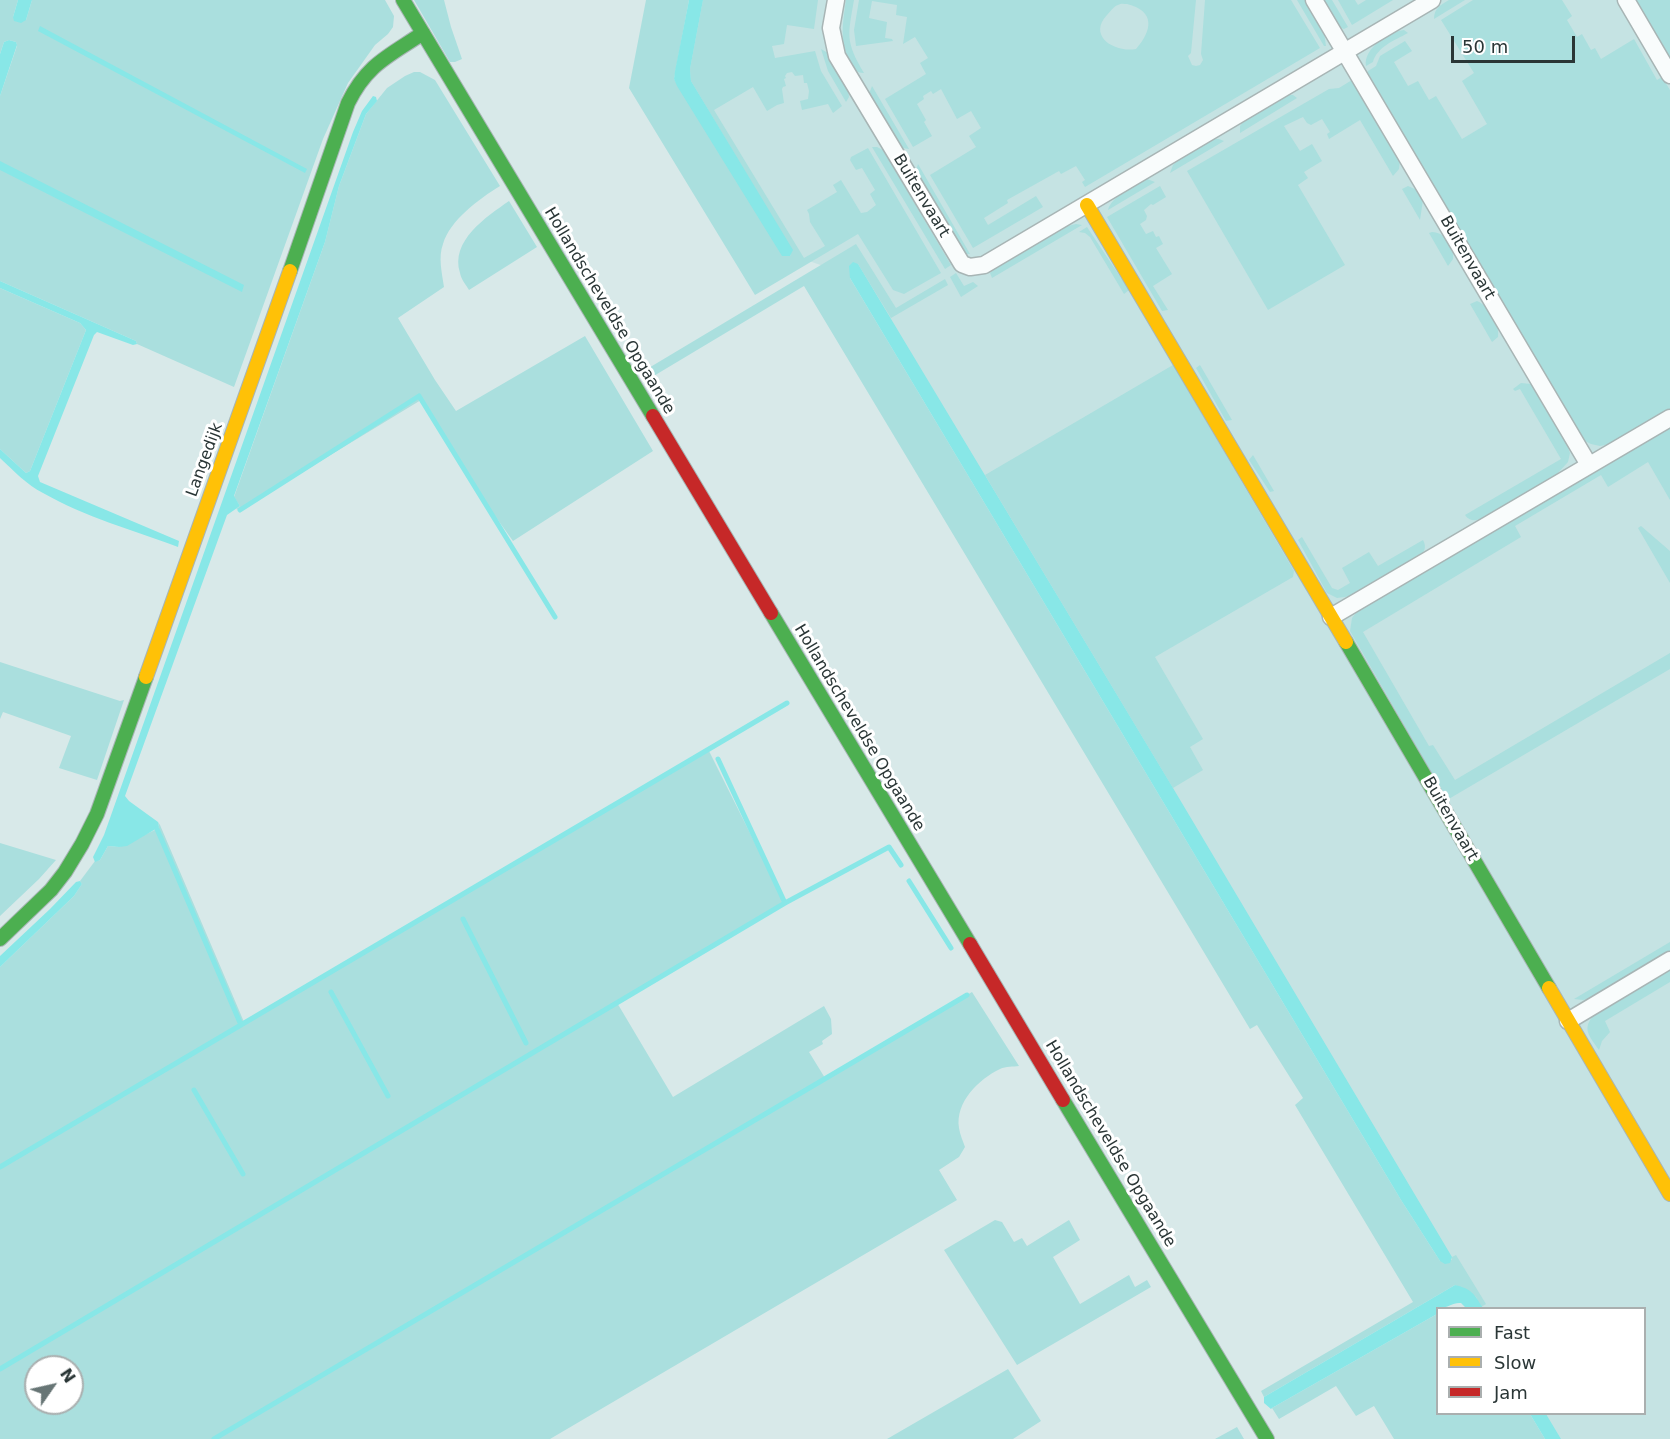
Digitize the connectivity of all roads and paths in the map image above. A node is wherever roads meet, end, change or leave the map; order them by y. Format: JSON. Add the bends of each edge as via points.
{"nodes":[{"id":1,"x":404,"y":0,"type":"edge"},
{"id":2,"x":836,"y":0,"type":"edge"},
{"id":3,"x":1314,"y":0,"type":"edge"},
{"id":4,"x":1432,"y":0,"type":"edge"},
{"id":5,"x":1626,"y":0,"type":"edge"},
{"id":6,"x":423,"y":33,"type":"junction"},
{"id":7,"x":1346,"y":52,"type":"junction"},
{"id":8,"x":1670,"y":75,"type":"edge"},
{"id":9,"x":1087,"y":205,"type":"junction"},
{"id":10,"x":1670,"y":418,"type":"edge"},
{"id":11,"x":1589,"y":465,"type":"junction"},
{"id":12,"x":1331,"y":617,"type":"junction"},
{"id":13,"x":0,"y":939,"type":"edge"},
{"id":14,"x":1670,"y":960,"type":"edge"},
{"id":15,"x":1568,"y":1021,"type":"junction"},
{"id":16,"x":1670,"y":1194,"type":"edge"},
{"id":17,"x":1267,"y":1439,"type":"edge"}],
"edges":[{"from":1,"to":6,"type":"street"},
{"from":2,"to":9,"type":"street","name":"Buitenvaart","via":[[831,28],[837,56],[962,264],[984,265]]},
{"from":3,"to":7,"type":"street","name":"Buitenvaart"},
{"from":4,"to":7,"type":"street","name":"Buitenvaart"},
{"from":5,"to":8,"type":"street"},
{"from":6,"to":13,"type":"street","name":"Langedijk","via":[[365,74],[348,103],[97,814],[56,883]]},
{"from":6,"to":17,"type":"street","name":"Hollandscheveldse Opgaande"},
{"from":7,"to":9,"type":"street","name":"Buitenvaart"},
{"from":7,"to":11,"type":"street","name":"Buitenvaart"},
{"from":9,"to":12,"type":"street","name":"Buitenvaart"},
{"from":10,"to":11,"type":"street"},
{"from":11,"to":12,"type":"street"},
{"from":12,"to":15,"type":"street","name":"Buitenvaart"},
{"from":14,"to":15,"type":"street"},
{"from":15,"to":16,"type":"street","name":"Buitenvaart"}]}
